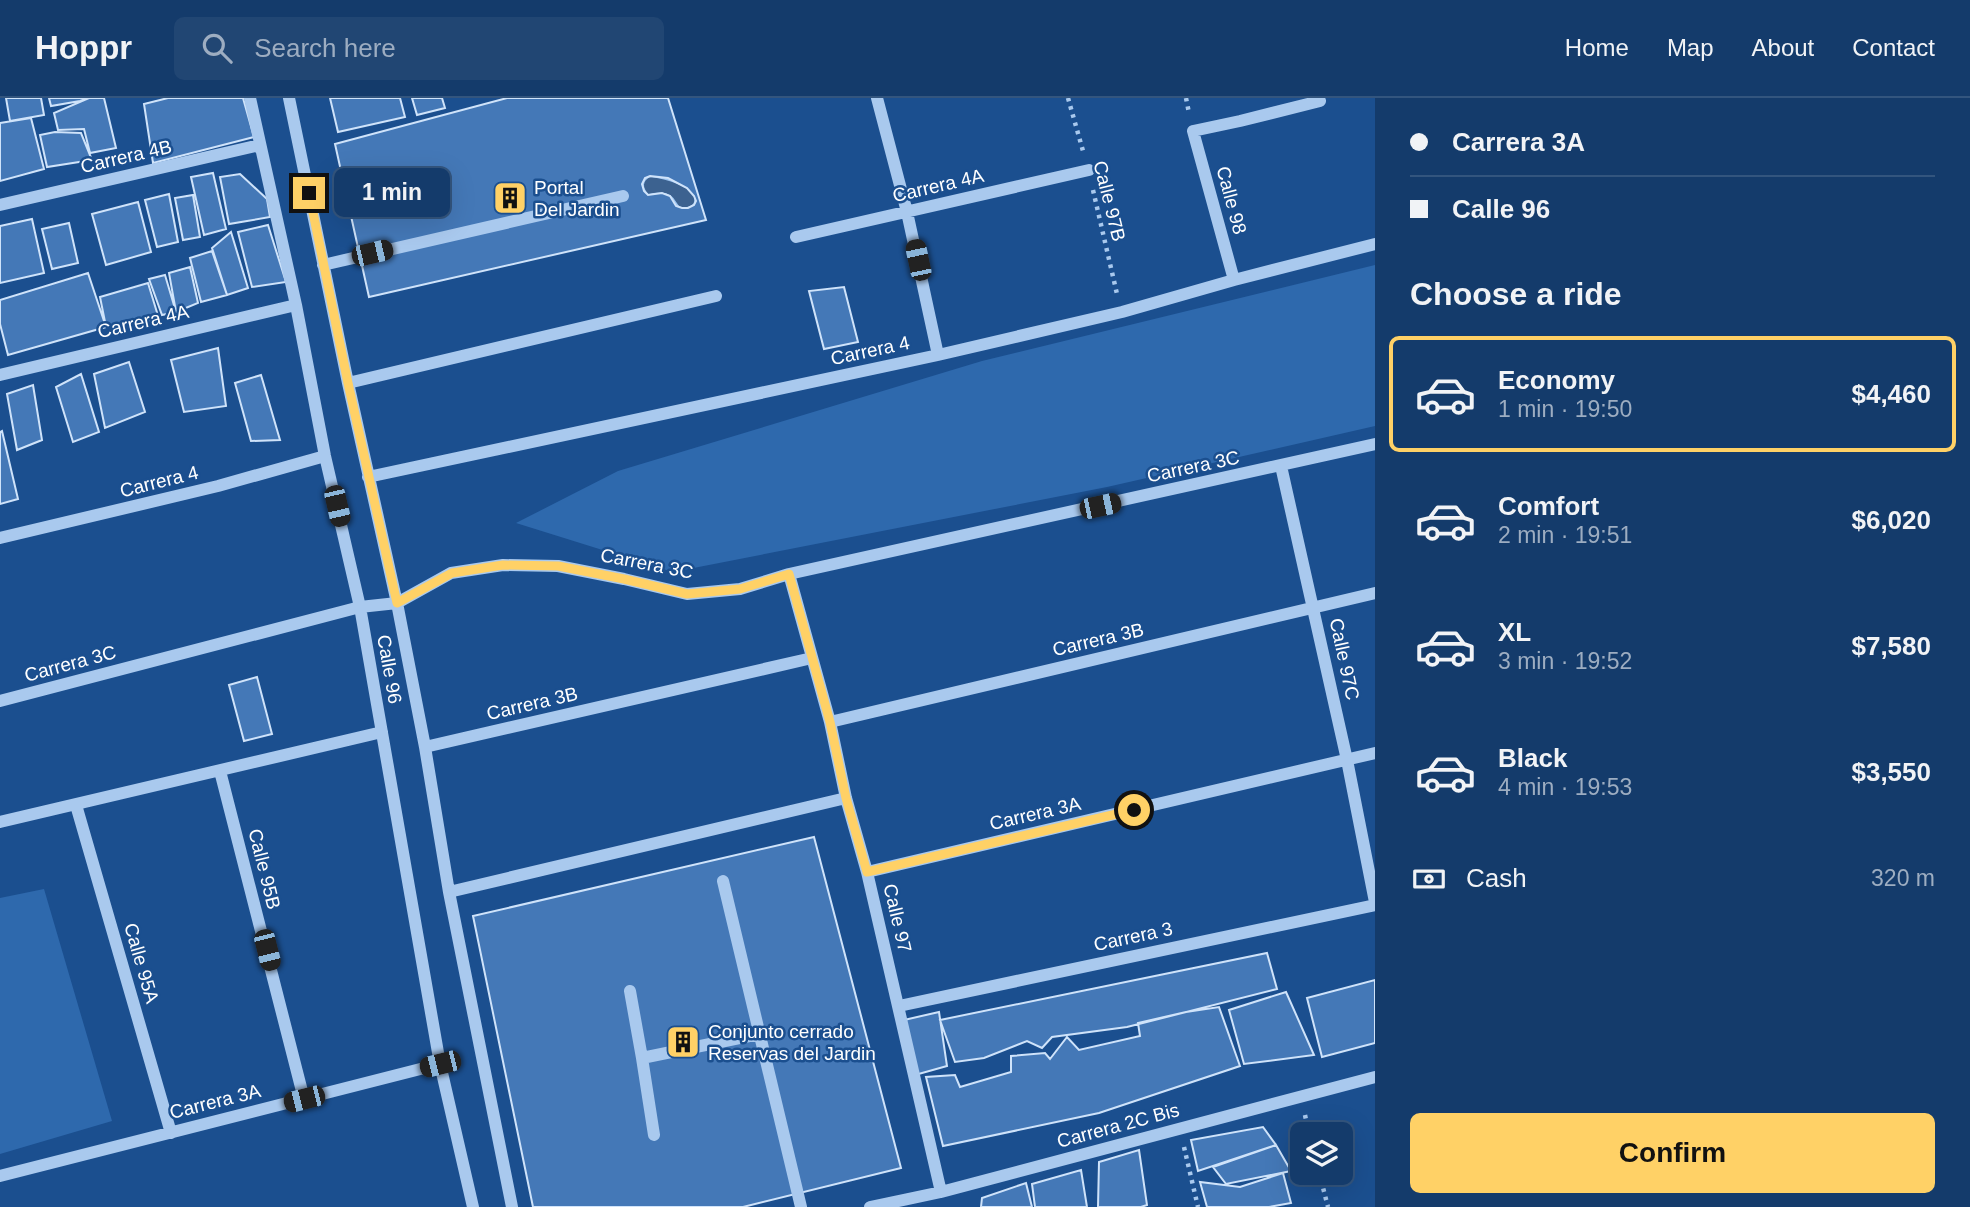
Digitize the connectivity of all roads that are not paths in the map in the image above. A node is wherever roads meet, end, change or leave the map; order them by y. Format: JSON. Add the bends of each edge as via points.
{"nodes":[{"id":1,"x":250,"y":98,"type":"edge"},
{"id":2,"x":289,"y":98,"type":"edge"},
{"id":3,"x":877,"y":98,"type":"edge"},
{"id":4,"x":1320,"y":101,"type":"dead end"},
{"id":5,"x":260,"y":145,"type":"junction"},
{"id":6,"x":1088,"y":170,"type":"road end"},
{"id":7,"x":623,"y":196,"type":"dead end"},
{"id":8,"x":0,"y":205,"type":"edge"},
{"id":9,"x":907,"y":212,"type":"junction"},
{"id":10,"x":796,"y":237,"type":"dead end"},
{"id":11,"x":1375,"y":244,"type":"edge"},
{"id":12,"x":323,"y":265,"type":"junction"},
{"id":13,"x":1234,"y":280,"type":"junction"},
{"id":14,"x":716,"y":296,"type":"dead end"},
{"id":15,"x":296,"y":305,"type":"junction"},
{"id":16,"x":939,"y":355,"type":"junction"},
{"id":17,"x":0,"y":375,"type":"edge"},
{"id":18,"x":348,"y":383,"type":"junction"},
{"id":19,"x":1375,"y":444,"type":"edge"},
{"id":20,"x":325,"y":456,"type":"junction"},
{"id":21,"x":1281,"y":466,"type":"junction"},
{"id":22,"x":368,"y":477,"type":"junction"},
{"id":23,"x":0,"y":538,"type":"edge"},
{"id":24,"x":789,"y":574,"type":"junction"},
{"id":25,"x":1375,"y":593,"type":"edge"},
{"id":26,"x":397,"y":603,"type":"junction"},
{"id":27,"x":360,"y":607,"type":"junction"},
{"id":28,"x":1314,"y":608,"type":"junction"},
{"id":29,"x":812,"y":658,"type":"junction"},
{"id":30,"x":0,"y":701,"type":"edge"},
{"id":31,"x":830,"y":722,"type":"junction"},
{"id":32,"x":382,"y":732,"type":"junction"},
{"id":33,"x":425,"y":747,"type":"junction"},
{"id":34,"x":1375,"y":753,"type":"edge"},
{"id":35,"x":1347,"y":760,"type":"junction"},
{"id":36,"x":220,"y":771,"type":"junction"},
{"id":37,"x":846,"y":798,"type":"junction"},
{"id":38,"x":76,"y":804,"type":"junction"},
{"id":39,"x":0,"y":822,"type":"edge"},
{"id":40,"x":867,"y":872,"type":"junction"},
{"id":41,"x":723,"y":881,"type":"dead end"},
{"id":42,"x":449,"y":892,"type":"junction"},
{"id":43,"x":1375,"y":904,"type":"edge"},
{"id":44,"x":630,"y":991,"type":"dead end"},
{"id":45,"x":899,"y":1006,"type":"junction"},
{"id":46,"x":759,"y":1034,"type":"junction"},
{"id":47,"x":642,"y":1058,"type":"junction"},
{"id":48,"x":440,"y":1064,"type":"junction"},
{"id":49,"x":1375,"y":1077,"type":"edge"},
{"id":50,"x":304,"y":1099,"type":"junction"},
{"id":51,"x":171,"y":1133,"type":"junction"},
{"id":52,"x":654,"y":1135,"type":"dead end"},
{"id":53,"x":0,"y":1176,"type":"edge"},
{"id":54,"x":941,"y":1192,"type":"junction"},
{"id":55,"x":473,"y":1207,"type":"edge"},
{"id":56,"x":512,"y":1207,"type":"edge"},
{"id":57,"x":801,"y":1207,"type":"edge"},
{"id":58,"x":870,"y":1207,"type":"edge"}],
"edges":[{"from":1,"to":5,"type":"street","name":"Calle 96"},
{"from":2,"to":12,"type":"street","name":"Calle 96"},
{"from":3,"to":9,"type":"street"},
{"from":4,"to":13,"type":"street","name":"Calle 98","via":[[1194,131]]},
{"from":5,"to":8,"type":"street","name":"Carrera 4B"},
{"from":5,"to":15,"type":"street","name":"Calle 96"},
{"from":6,"to":9,"type":"street","name":"Carrera 4A"},
{"from":7,"to":12,"type":"street"},
{"from":9,"to":10,"type":"street","name":"Carrera 4A"},
{"from":9,"to":16,"type":"street"},
{"from":11,"to":13,"type":"street","name":"Carrera 4"},
{"from":12,"to":18,"type":"street","name":"Calle 96"},
{"from":13,"to":16,"type":"street","name":"Carrera 4"},
{"from":14,"to":18,"type":"street"},
{"from":15,"to":17,"type":"street","name":"Carrera 4A"},
{"from":15,"to":20,"type":"street","name":"Calle 96"},
{"from":16,"to":22,"type":"street","name":"Carrera 4"},
{"from":18,"to":22,"type":"street","name":"Calle 96"},
{"from":19,"to":21,"type":"street","name":"Carrera 3C"},
{"from":20,"to":23,"type":"street","name":"Carrera 4"},
{"from":20,"to":27,"type":"street","name":"Calle 96"},
{"from":21,"to":24,"type":"street","name":"Carrera 3C"},
{"from":21,"to":28,"type":"street","name":"Calle 97C"},
{"from":22,"to":26,"type":"street","name":"Calle 96"},
{"from":24,"to":26,"type":"street","name":"Carrera 3C","via":[[740,589],[687,594],[558,566],[503,565],[452,573]]},
{"from":24,"to":29,"type":"street","name":"Calle 97"},
{"from":25,"to":28,"type":"street","name":"Carrera 3B"},
{"from":26,"to":27,"type":"street","name":"Carrera 3C"},
{"from":26,"to":33,"type":"street","name":"Calle 96"},
{"from":27,"to":30,"type":"street","name":"Carrera 3C"},
{"from":27,"to":32,"type":"street","name":"Calle 96"},
{"from":28,"to":31,"type":"street","name":"Carrera 3B"},
{"from":28,"to":35,"type":"street","name":"Calle 97C"},
{"from":29,"to":31,"type":"street","name":"Calle 97"},
{"from":29,"to":33,"type":"street","name":"Carrera 3B"},
{"from":31,"to":37,"type":"street","name":"Calle 97"},
{"from":32,"to":36,"type":"street"},
{"from":32,"to":48,"type":"street","name":"Calle 96"},
{"from":33,"to":42,"type":"street","name":"Calle 96"},
{"from":34,"to":35,"type":"street","name":"Carrera 3A"},
{"from":35,"to":40,"type":"street","name":"Carrera 3A"},
{"from":35,"to":43,"type":"street","name":"Calle 97C"},
{"from":36,"to":38,"type":"street"},
{"from":36,"to":50,"type":"street","name":"Calle 95B"},
{"from":37,"to":40,"type":"street","name":"Calle 97"},
{"from":37,"to":42,"type":"street"},
{"from":38,"to":39,"type":"street"},
{"from":38,"to":51,"type":"street","name":"Calle 95A"},
{"from":40,"to":45,"type":"street","name":"Calle 97"},
{"from":41,"to":46,"type":"street"},
{"from":42,"to":56,"type":"street","name":"Calle 96"},
{"from":43,"to":45,"type":"street","name":"Carrera 3"},
{"from":44,"to":47,"type":"street"},
{"from":45,"to":54,"type":"street","name":"Calle 97"},
{"from":46,"to":47,"type":"street"},
{"from":46,"to":57,"type":"street"},
{"from":47,"to":52,"type":"street"},
{"from":48,"to":50,"type":"street","name":"Carrera 3A"},
{"from":48,"to":55,"type":"street","name":"Calle 96"},
{"from":49,"to":54,"type":"street","name":"Carrera 2C Bis"},
{"from":50,"to":51,"type":"street","name":"Carrera 3A"},
{"from":51,"to":53,"type":"street","name":"Carrera 3A"},
{"from":54,"to":58,"type":"street","name":"Carrera 2C Bis"}]}
